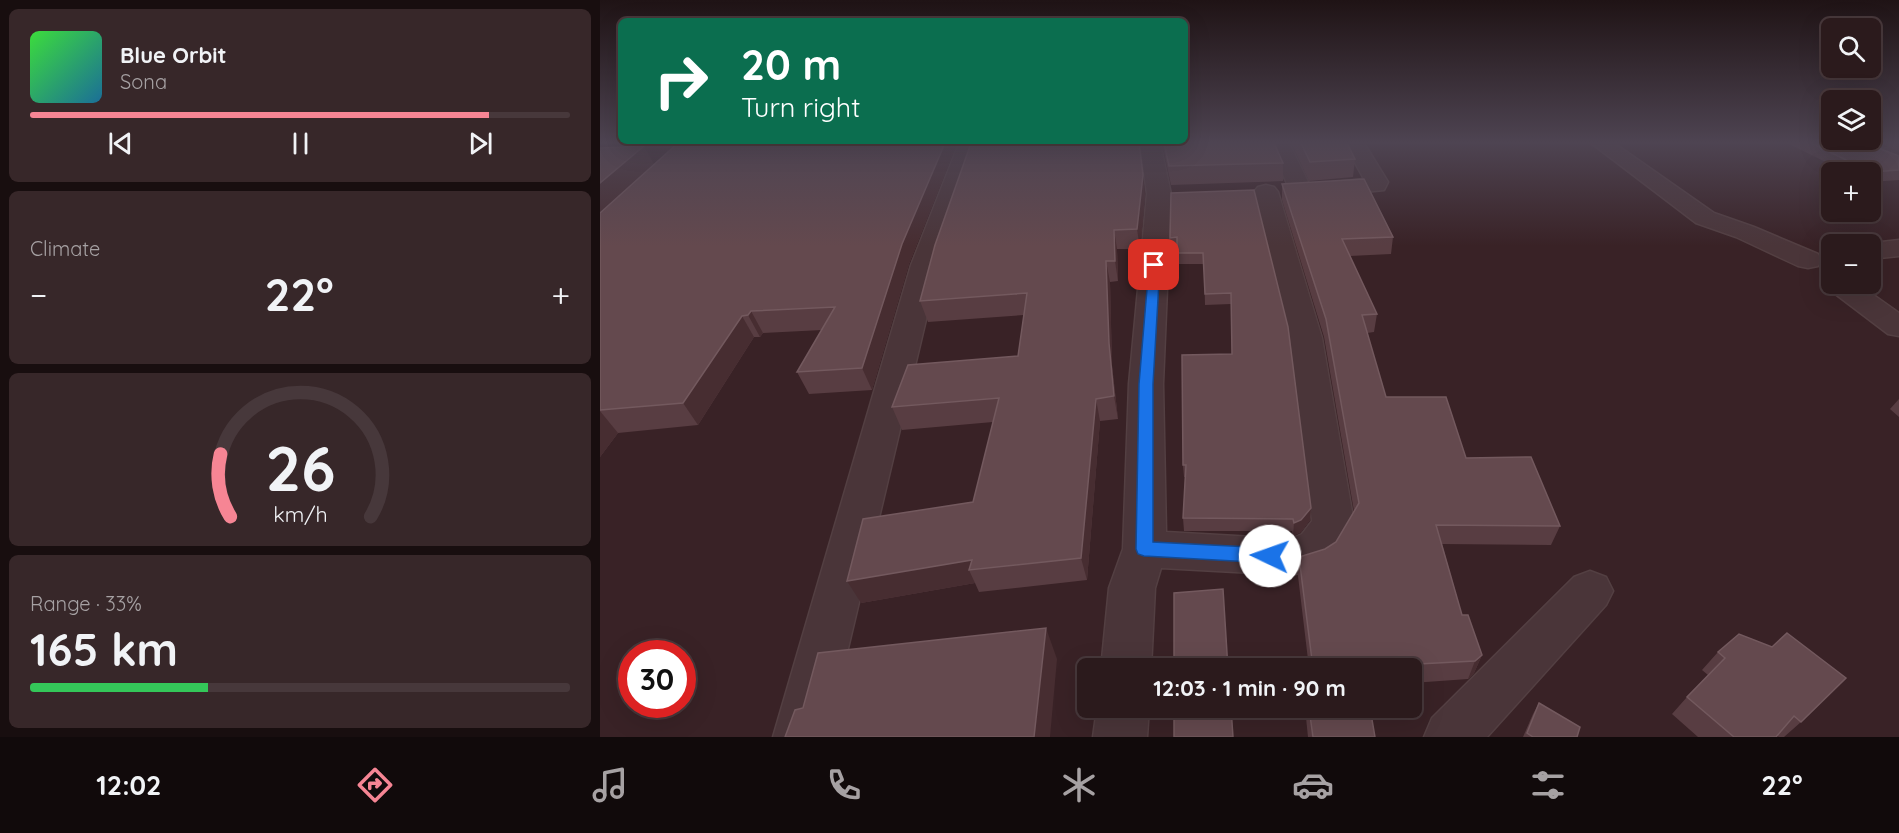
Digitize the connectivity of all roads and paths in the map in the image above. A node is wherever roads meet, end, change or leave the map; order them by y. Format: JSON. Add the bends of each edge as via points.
{"nodes":[{"id":1,"x":957,"y":177,"type":"edge"},
{"id":2,"x":1164,"y":177,"type":"edge"},
{"id":3,"x":1272,"y":177,"type":"edge"},
{"id":4,"x":1374,"y":177,"type":"edge"},
{"id":5,"x":1649,"y":177,"type":"edge"},
{"id":6,"x":1269,"y":191,"type":"junction"},
{"id":7,"x":1899,"y":248,"type":"edge"},
{"id":8,"x":1881,"y":250,"type":"edge"},
{"id":9,"x":1820,"y":258,"type":"edge"},
{"id":10,"x":1854,"y":294,"type":"edge"},
{"id":11,"x":1899,"y":327,"type":"edge"},
{"id":12,"x":1144,"y":549,"type":"junction"},
{"id":13,"x":1590,"y":591,"type":"dead end"},
{"id":14,"x":1127,"y":658,"type":"edge"},
{"id":15,"x":1122,"y":718,"type":"edge"},
{"id":16,"x":800,"y":737,"type":"edge"},
{"id":17,"x":1120,"y":737,"type":"edge"},
{"id":18,"x":1450,"y":737,"type":"edge"}],
"edges":[{"from":1,"to":16,"type":"street","via":[[925,265]]},
{"from":2,"to":12,"type":"street","via":[[1171,194],[1146,384]]},
{"from":3,"to":6,"type":"street"},
{"from":4,"to":6,"type":"street","via":[[1376,185],[1370,187]]},
{"from":5,"to":9,"type":"street","via":[[1705,218]]},
{"from":6,"to":12,"type":"street","via":[[1306,338],[1333,523],[1323,541],[1309,554],[1291,557]]},
{"from":7,"to":8,"type":"street"},
{"from":10,"to":11,"type":"street"},
{"from":12,"to":14,"type":"street","via":[[1132,588]]},
{"from":13,"to":18,"type":"street"},
{"from":15,"to":17,"type":"street"}]}
